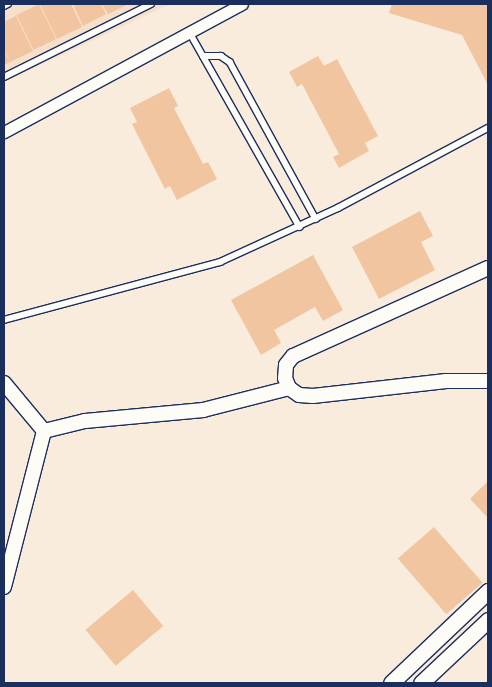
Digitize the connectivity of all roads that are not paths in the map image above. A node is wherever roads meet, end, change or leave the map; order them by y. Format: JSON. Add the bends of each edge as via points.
{"nodes":[{"id":1,"x":8,"y":4,"type":"edge"},
{"id":2,"x":151,"y":4,"type":"edge"},
{"id":3,"x":242,"y":4,"type":"edge"},
{"id":4,"x":4,"y":6,"type":"edge"},
{"id":5,"x":188,"y":31,"type":"junction"},
{"id":6,"x":203,"y":56,"type":"junction"},
{"id":7,"x":4,"y":77,"type":"edge"},
{"id":8,"x":488,"y":128,"type":"edge"},
{"id":9,"x":4,"y":132,"type":"edge"},
{"id":10,"x":316,"y":219,"type":"junction"},
{"id":11,"x":300,"y":227,"type":"junction"},
{"id":12,"x":488,"y":268,"type":"edge"},
{"id":13,"x":4,"y":320,"type":"edge"},
{"id":14,"x":488,"y":381,"type":"edge"},
{"id":15,"x":4,"y":384,"type":"edge"},
{"id":16,"x":289,"y":388,"type":"junction"},
{"id":17,"x":44,"y":431,"type":"junction"},
{"id":18,"x":4,"y":587,"type":"edge"},
{"id":19,"x":488,"y":591,"type":"edge"},
{"id":20,"x":488,"y":620,"type":"edge"},
{"id":21,"x":391,"y":683,"type":"edge"},
{"id":22,"x":421,"y":683,"type":"edge"}],
"edges":[{"from":1,"to":4,"type":"lane"},
{"from":2,"to":7,"type":"lane"},
{"from":3,"to":5,"type":"street"},
{"from":5,"to":6,"type":"lane"},
{"from":5,"to":9,"type":"street"},
{"from":6,"to":10,"type":"lane","via":[[221,56],[230,62]]},
{"from":6,"to":11,"type":"lane"},
{"from":8,"to":10,"type":"lane"},
{"from":10,"to":11,"type":"lane"},
{"from":11,"to":13,"type":"lane","via":[[220,262]]},
{"from":12,"to":16,"type":"street","via":[[293,356],[286,366],[285,378]]},
{"from":14,"to":16,"type":"street","via":[[446,382],[313,396],[300,395]]},
{"from":15,"to":17,"type":"street"},
{"from":16,"to":17,"type":"street","via":[[203,410],[84,421]]},
{"from":17,"to":18,"type":"street"},
{"from":19,"to":21,"type":"main road"},
{"from":20,"to":22,"type":"main road"}]}
